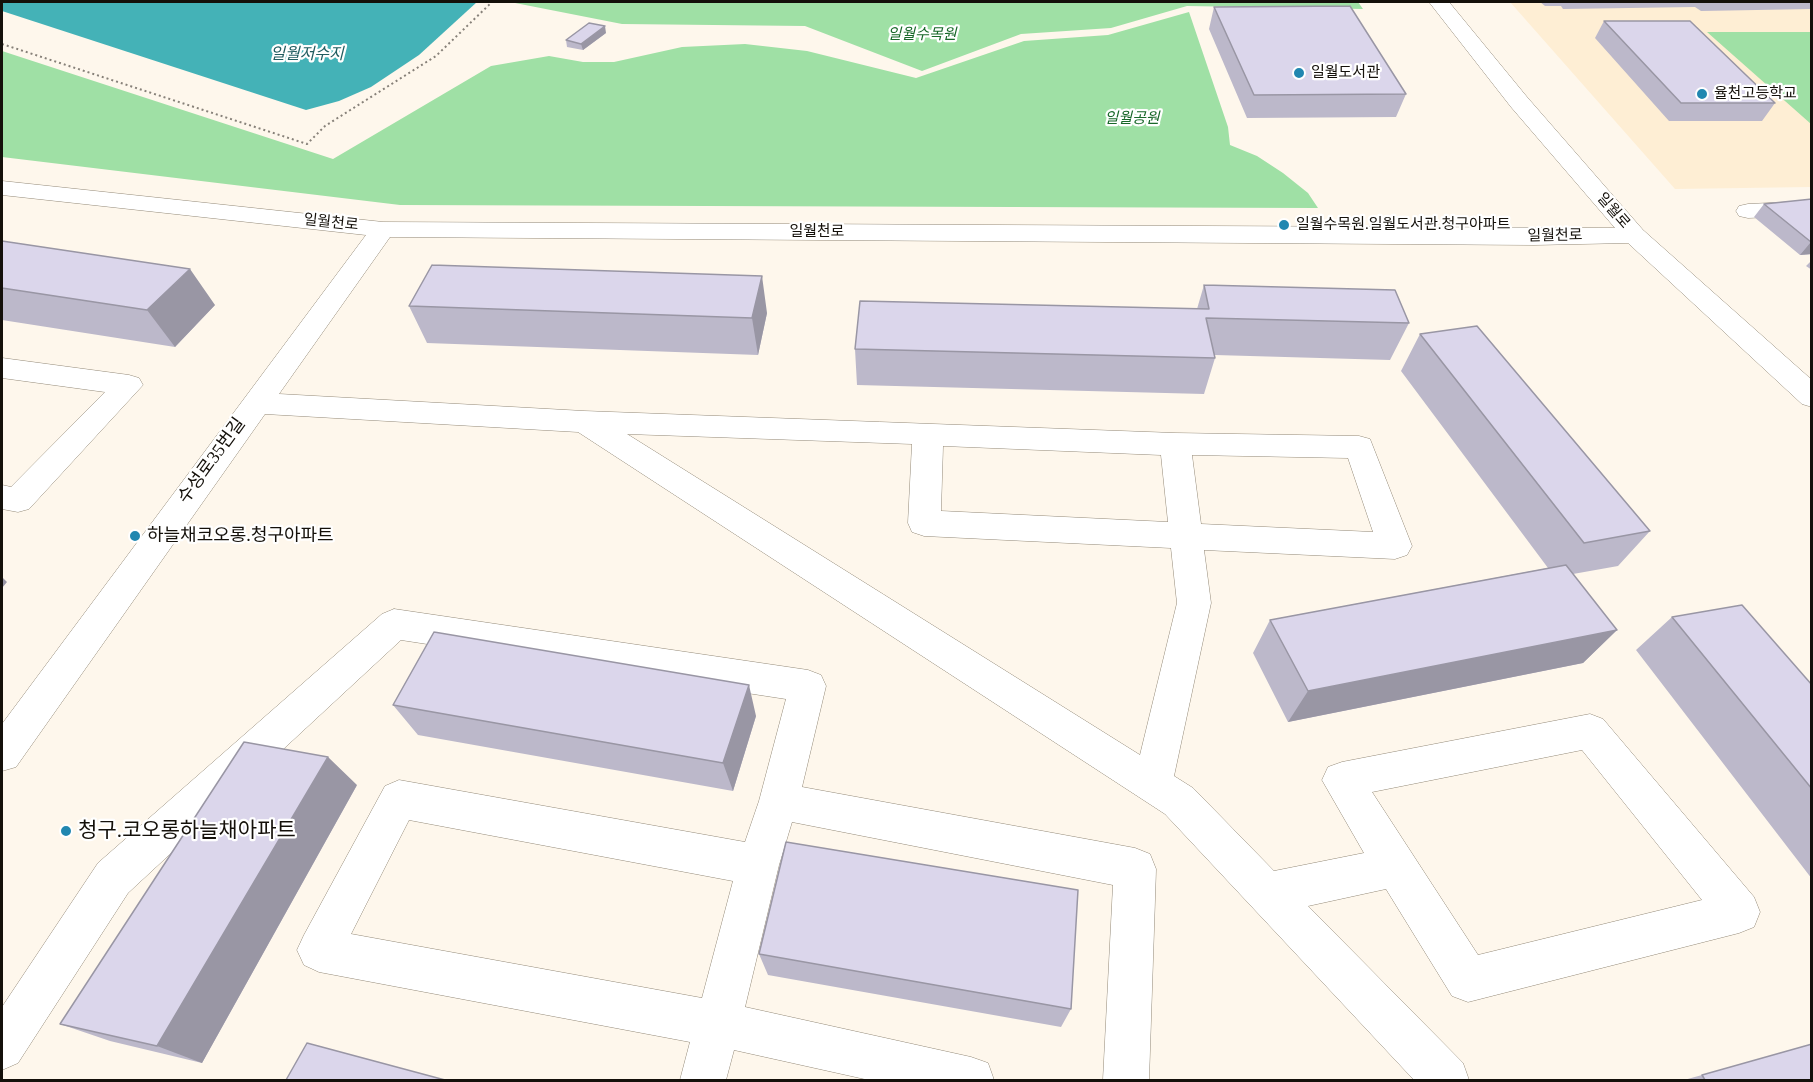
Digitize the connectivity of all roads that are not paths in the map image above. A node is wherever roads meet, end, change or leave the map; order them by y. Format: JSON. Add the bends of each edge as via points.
{"nodes":[{"id":1,"x":1439,"y":2,"type":"edge"},
{"id":2,"x":2,"y":188,"type":"edge"},
{"id":3,"x":1812,"y":208,"type":"edge"},
{"id":4,"x":1748,"y":211,"type":"dead end"},
{"id":5,"x":383,"y":229,"type":"junction"},
{"id":6,"x":1634,"y":235,"type":"junction"},
{"id":7,"x":2,"y":368,"type":"edge"},
{"id":8,"x":1812,"y":397,"type":"edge"},
{"id":9,"x":255,"y":403,"type":"junction"},
{"id":10,"x":584,"y":422,"type":"junction"},
{"id":11,"x":928,"y":434,"type":"junction"},
{"id":12,"x":1175,"y":444,"type":"junction"},
{"id":13,"x":2,"y":497,"type":"edge"},
{"id":14,"x":1188,"y":537,"type":"junction"},
{"id":15,"x":2,"y":754,"type":"edge"},
{"id":16,"x":1153,"y":783,"type":"junction"},
{"id":17,"x":779,"y":801,"type":"junction"},
{"id":18,"x":758,"y":865,"type":"junction"},
{"id":19,"x":1396,"y":867,"type":"junction"},
{"id":20,"x":1268,"y":892,"type":"junction"},
{"id":21,"x":718,"y":1024,"type":"junction"},
{"id":22,"x":2,"y":1047,"type":"edge"},
{"id":23,"x":703,"y":1080,"type":"edge"},
{"id":24,"x":971,"y":1080,"type":"edge"},
{"id":25,"x":1126,"y":1080,"type":"edge"},
{"id":26,"x":1446,"y":1080,"type":"edge"}],
"edges":[{"from":1,"to":6,"type":"street","name":"일월로"},
{"from":2,"to":5,"type":"street","name":"일월천로"},
{"from":3,"to":4,"type":"street"},
{"from":5,"to":6,"type":"street","name":"일월천로"},
{"from":5,"to":9,"type":"street","name":"수성로35번길"},
{"from":6,"to":8,"type":"street","name":"일월로"},
{"from":7,"to":13,"type":"street","via":[[129,385],[18,500]]},
{"from":9,"to":10,"type":"street"},
{"from":9,"to":15,"type":"street","name":"수성로35번길"},
{"from":10,"to":11,"type":"street"},
{"from":10,"to":16,"type":"street"},
{"from":11,"to":12,"type":"street"},
{"from":11,"to":14,"type":"street","via":[[924,523]]},
{"from":12,"to":14,"type":"street"},
{"from":12,"to":14,"type":"street","via":[[1359,447],[1395,546]]},
{"from":14,"to":16,"type":"street","via":[[1194,603]]},
{"from":16,"to":20,"type":"street","via":[[1179,801]]},
{"from":17,"to":18,"type":"street"},
{"from":17,"to":22,"type":"street","via":[[808,686],[394,624],[113,878]]},
{"from":17,"to":25,"type":"street","via":[[1135,869]]},
{"from":18,"to":21,"type":"street"},
{"from":18,"to":21,"type":"street","via":[[399,799],[319,950]]},
{"from":19,"to":19,"type":"street","via":[[1342,780],[1590,731],[1739,912],[1468,980]]},
{"from":19,"to":20,"type":"street"},
{"from":20,"to":26,"type":"street"},
{"from":21,"to":23,"type":"street"},
{"from":21,"to":24,"type":"street"}]}
